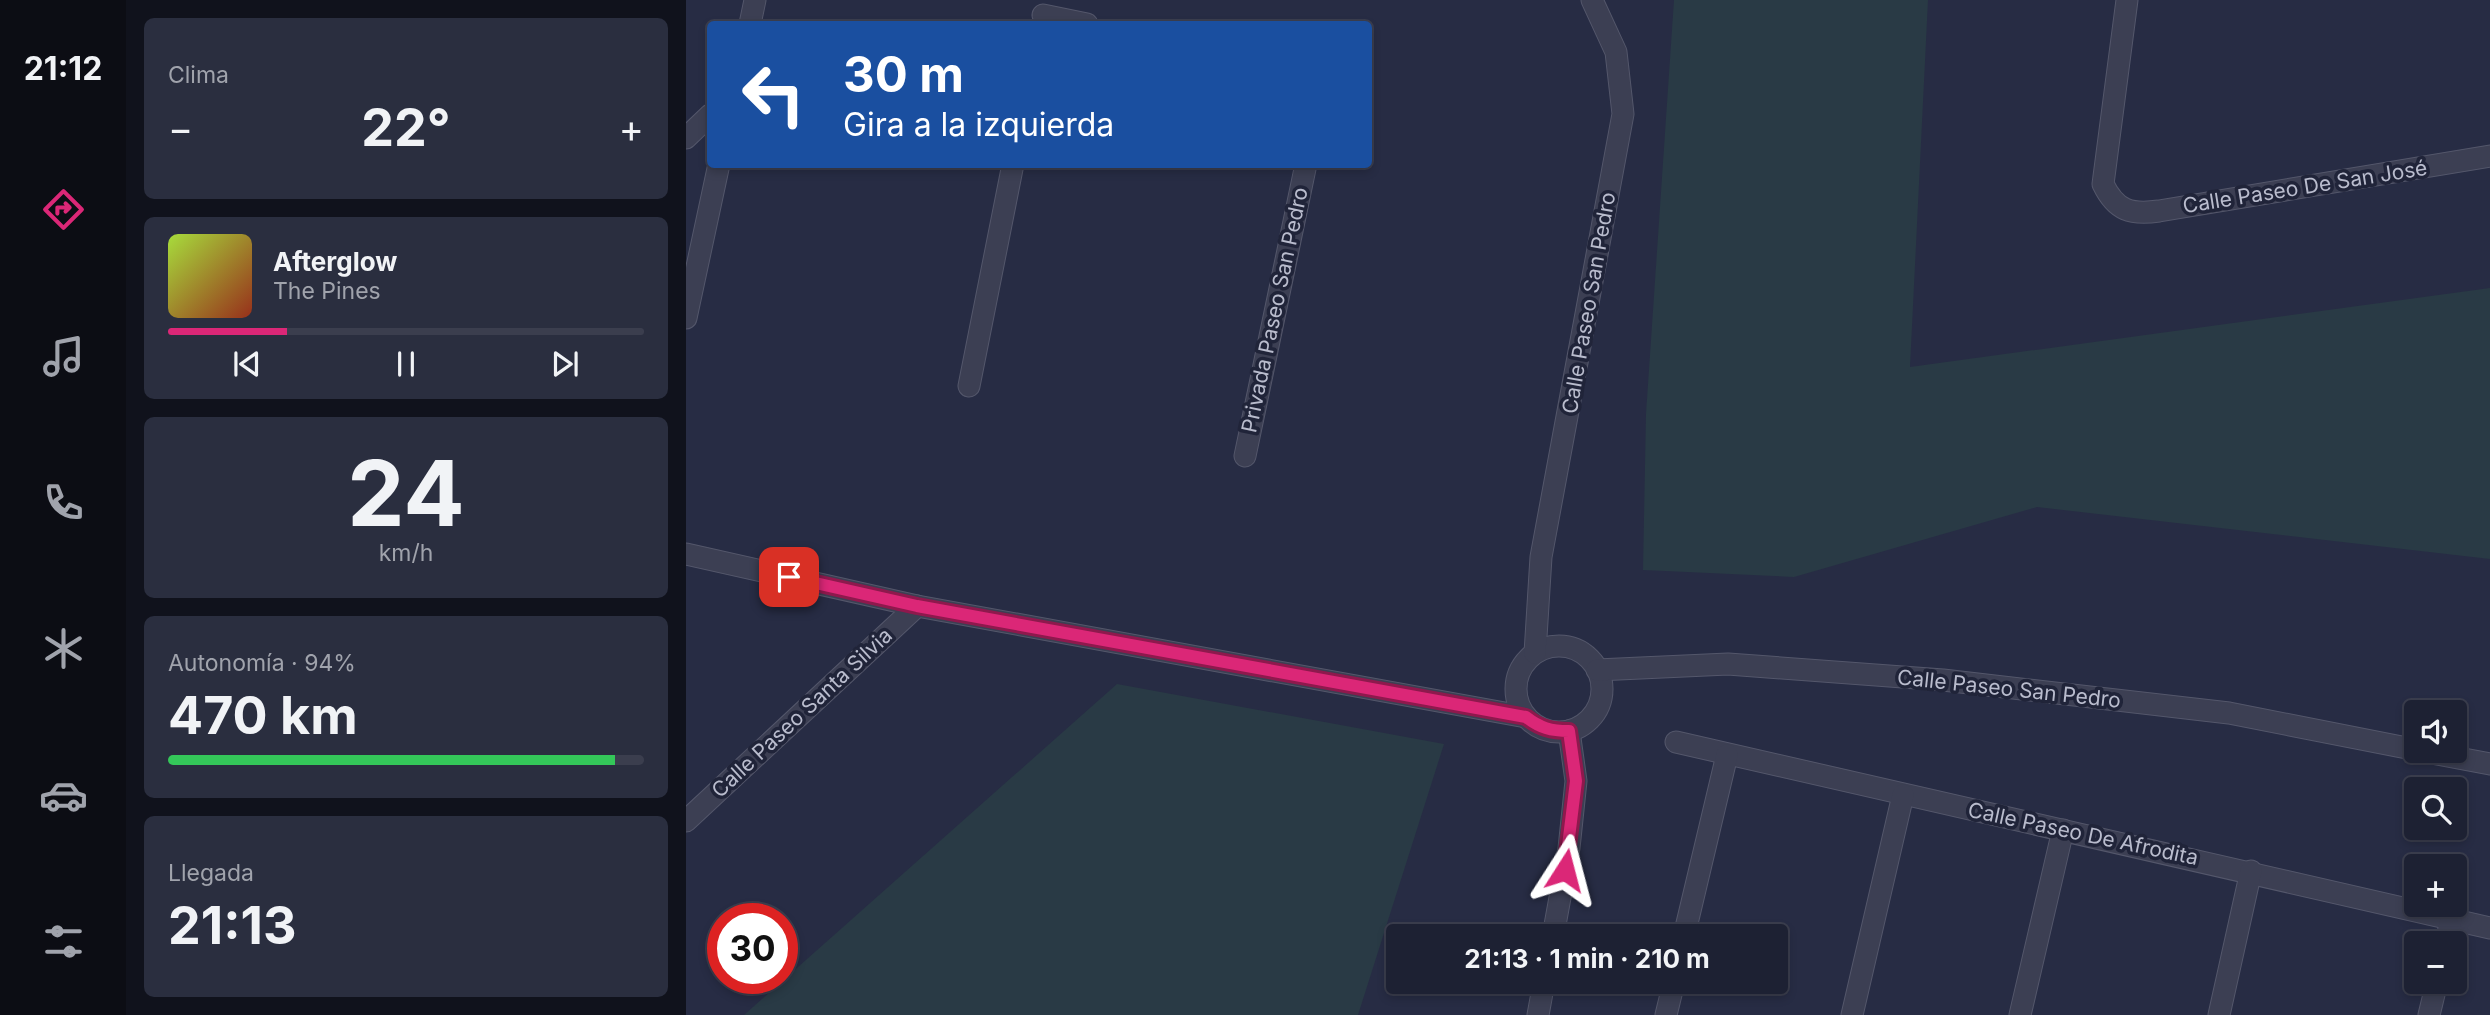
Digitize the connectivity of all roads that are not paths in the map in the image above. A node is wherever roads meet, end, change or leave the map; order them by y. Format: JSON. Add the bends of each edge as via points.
{"nodes":[{"id":1,"x":755,"y":0,"type":"edge"},
{"id":2,"x":1592,"y":0,"type":"edge"},
{"id":3,"x":2127,"y":0,"type":"edge"},
{"id":4,"x":1043,"y":13,"type":"edge"},
{"id":5,"x":751,"y":21,"type":"edge"},
{"id":6,"x":1075,"y":21,"type":"edge"},
{"id":7,"x":707,"y":118,"type":"edge"},
{"id":8,"x":686,"y":138,"type":"edge"},
{"id":9,"x":2490,"y":156,"type":"edge"},
{"id":10,"x":718,"y":168,"type":"edge"},
{"id":11,"x":1012,"y":168,"type":"edge"},
{"id":12,"x":1305,"y":168,"type":"edge"},
{"id":13,"x":686,"y":318,"type":"edge"},
{"id":14,"x":969,"y":386,"type":"dead end"},
{"id":15,"x":1245,"y":456,"type":"dead end"},
{"id":16,"x":686,"y":554,"type":"edge"},
{"id":17,"x":917,"y":606,"type":"junction"},
{"id":18,"x":1535,"y":653,"type":"junction"},
{"id":19,"x":1597,"y":670,"type":"junction"},
{"id":20,"x":1526,"y":717,"type":"junction"},
{"id":21,"x":1569,"y":731,"type":"junction"},
{"id":22,"x":1676,"y":742,"type":"dead end"},
{"id":23,"x":2404,"y":747,"type":"edge"},
{"id":24,"x":1727,"y":755,"type":"junction"},
{"id":25,"x":2467,"y":759,"type":"edge"},
{"id":26,"x":2490,"y":764,"type":"edge"},
{"id":27,"x":1903,"y":795,"type":"junction"},
{"id":28,"x":686,"y":821,"type":"edge"},
{"id":29,"x":2063,"y":830,"type":"junction"},
{"id":30,"x":2251,"y":871,"type":"junction"},
{"id":31,"x":2451,"y":919,"type":"junction"},
{"id":32,"x":1555,"y":924,"type":"edge"},
{"id":33,"x":1687,"y":924,"type":"edge"},
{"id":34,"x":2490,"y":928,"type":"edge"},
{"id":35,"x":2448,"y":931,"type":"edge"},
{"id":36,"x":1542,"y":994,"type":"edge"},
{"id":37,"x":1671,"y":994,"type":"edge"},
{"id":38,"x":2434,"y":994,"type":"edge"},
{"id":39,"x":1538,"y":1015,"type":"edge"},
{"id":40,"x":1666,"y":1015,"type":"edge"},
{"id":41,"x":1852,"y":1015,"type":"edge"},
{"id":42,"x":2020,"y":1015,"type":"edge"},
{"id":43,"x":2219,"y":1015,"type":"edge"},
{"id":44,"x":2429,"y":1015,"type":"edge"}],
"edges":[{"from":1,"to":5,"type":"street"},
{"from":2,"to":18,"type":"street","name":"Calle Paseo San Pedro","via":[[1616,52],[1623,114],[1542,557]]},
{"from":3,"to":9,"type":"street","name":"Calle Paseo De San José","via":[[2103,184],[2120,208],[2148,213]]},
{"from":4,"to":6,"type":"street"},
{"from":7,"to":8,"type":"street"},
{"from":10,"to":13,"type":"street"},
{"from":11,"to":14,"type":"street"},
{"from":12,"to":15,"type":"street","name":"Privada Paseo San Pedro"},
{"from":16,"to":17,"type":"street"},
{"from":17,"to":20,"type":"street"},
{"from":17,"to":28,"type":"street","name":"Calle Paseo Santa Silvia"},
{"from":18,"to":19,"type":"street","via":[[1564,646],[1578,651]]},
{"from":18,"to":20,"type":"street","via":[[1518,677],[1516,692]]},
{"from":19,"to":21,"type":"street","via":[[1600,703],[1583,725]]},
{"from":19,"to":23,"type":"street","name":"Calle Paseo San Pedro","via":[[1728,664],[1943,680],[2229,713]]},
{"from":20,"to":21,"type":"street","via":[[1552,731]]},
{"from":21,"to":32,"type":"street","via":[[1576,781]]},
{"from":22,"to":24,"type":"street","name":"Calle Paseo De Afrodita"},
{"from":24,"to":27,"type":"street","name":"Calle Paseo De Afrodita"},
{"from":24,"to":33,"type":"street"},
{"from":25,"to":26,"type":"street","name":"Calle Paseo San Pedro"},
{"from":27,"to":29,"type":"street","name":"Calle Paseo De Afrodita"},
{"from":27,"to":41,"type":"street"},
{"from":29,"to":30,"type":"street","name":"Calle Paseo De Afrodita"},
{"from":29,"to":42,"type":"street"},
{"from":30,"to":31,"type":"street","name":"Calle Paseo De Afrodita"},
{"from":30,"to":43,"type":"street"},
{"from":31,"to":34,"type":"street","name":"Calle Paseo De Afrodita"},
{"from":31,"to":35,"type":"street"},
{"from":36,"to":39,"type":"street"},
{"from":37,"to":40,"type":"street"},
{"from":38,"to":44,"type":"street"}]}
